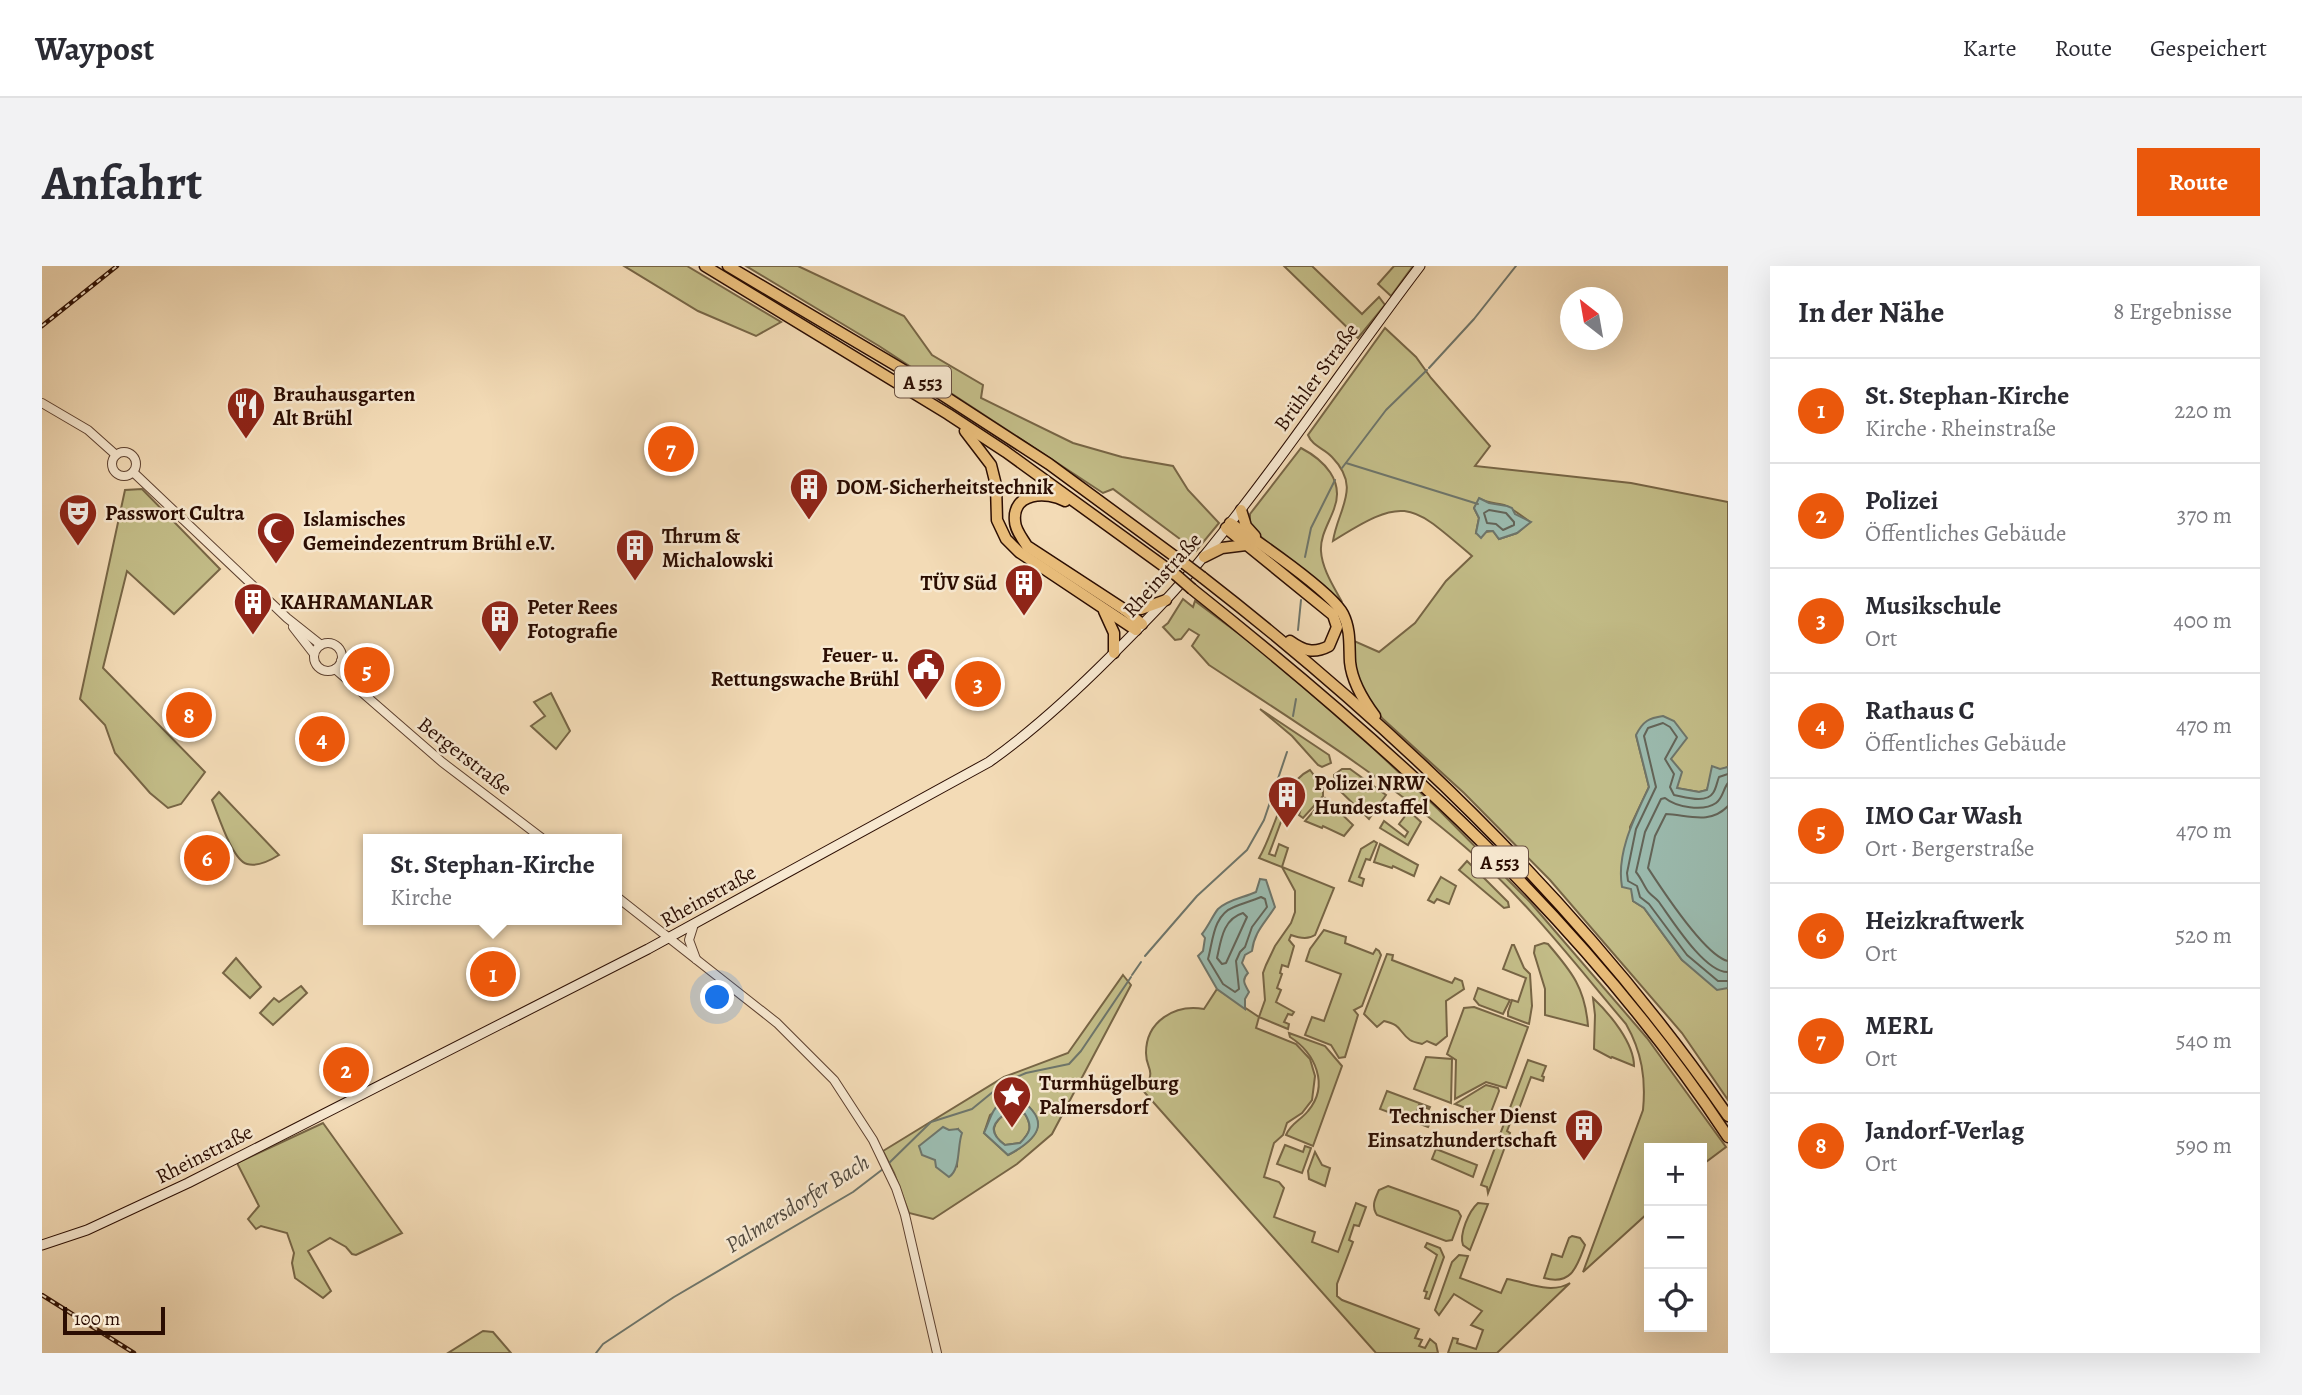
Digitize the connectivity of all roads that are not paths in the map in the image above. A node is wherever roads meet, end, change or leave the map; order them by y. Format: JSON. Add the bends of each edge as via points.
{"nodes":[{"id":1,"x":705,"y":266,"type":"edge"},
{"id":2,"x":728,"y":266,"type":"edge"},
{"id":3,"x":1420,"y":266,"type":"edge"},
{"id":4,"x":42,"y":403,"type":"edge"},
{"id":5,"x":948,"y":414,"type":"junction"},
{"id":6,"x":116,"y":455,"type":"junction"},
{"id":7,"x":133,"y":472,"type":"junction"},
{"id":8,"x":1241,"y":510,"type":"junction"},
{"id":9,"x":1228,"y":525,"type":"junction"},
{"id":10,"x":1116,"y":531,"type":"junction"},
{"id":11,"x":1261,"y":543,"type":"junction"},
{"id":12,"x":1246,"y":545,"type":"junction"},
{"id":13,"x":1204,"y":557,"type":"junction"},
{"id":14,"x":1166,"y":600,"type":"junction"},
{"id":15,"x":1100,"y":606,"type":"junction"},
{"id":16,"x":1125,"y":610,"type":"junction"},
{"id":17,"x":1251,"y":615,"type":"junction"},
{"id":18,"x":287,"y":618,"type":"junction"},
{"id":19,"x":1139,"y":627,"type":"junction"},
{"id":20,"x":321,"y":645,"type":"junction"},
{"id":21,"x":1114,"y":653,"type":"junction"},
{"id":22,"x":314,"y":654,"type":"junction"},
{"id":23,"x":338,"y":665,"type":"junction"},
{"id":24,"x":1392,"y":737,"type":"junction"},
{"id":25,"x":536,"y":834,"type":"edge"},
{"id":26,"x":622,"y":901,"type":"edge"},
{"id":27,"x":694,"y":924,"type":"junction"},
{"id":28,"x":668,"y":937,"type":"junction"},
{"id":29,"x":698,"y":961,"type":"junction"},
{"id":30,"x":1728,"y":1115,"type":"edge"},
{"id":31,"x":1728,"y":1137,"type":"edge"},
{"id":32,"x":42,"y":1245,"type":"edge"},
{"id":33,"x":937,"y":1353,"type":"edge"}],
"edges":[{"from":1,"to":5,"type":"highway","number":"A 553"},
{"from":2,"to":17,"type":"highway","number":"A 553","bridge":true,"via":[[907,372],[1049,464]]},
{"from":3,"to":8,"type":"main road","name":"Brühler Straße"},
{"from":4,"to":6,"type":"street","via":[[88,430]]},
{"from":5,"to":10,"type":"highway","number":"A 553"},
{"from":5,"to":15,"type":"highway","via":[[991,465],[997,520],[1006,539]]},
{"from":6,"to":7,"type":"street","via":[[125,452],[133,456]]},
{"from":6,"to":7,"type":"street","via":[[111,465],[117,475]]},
{"from":7,"to":18,"type":"street","name":"Bergerstraße"},
{"from":8,"to":9,"type":"main road","name":"Rheinstraße"},
{"from":8,"to":11,"type":"highway","via":[[1246,526]]},
{"from":9,"to":11,"type":"highway"},
{"from":9,"to":12,"type":"highway"},
{"from":9,"to":13,"type":"main road","name":"Rheinstraße"},
{"from":10,"to":16,"type":"highway","via":[[1055,495],[1026,499],[1014,520],[1027,546]]},
{"from":10,"to":31,"type":"highway","number":"A 553","bridge":true,"via":[[1314,686],[1398,761],[1541,903],[1630,1004]]},
{"from":11,"to":24,"type":"highway","via":[[1343,613],[1356,684]]},
{"from":12,"to":13,"type":"highway"},
{"from":12,"to":17,"type":"highway","via":[[1320,603],[1333,615],[1336,626],[1329,646],[1313,652],[1301,649]]},
{"from":13,"to":14,"type":"main road","name":"Rheinstraße"},
{"from":14,"to":16,"type":"highway"},
{"from":14,"to":19,"type":"main road","name":"Rheinstraße"},
{"from":15,"to":19,"type":"highway"},
{"from":15,"to":21,"type":"highway","via":[[1112,623]]},
{"from":16,"to":19,"type":"highway"},
{"from":17,"to":24,"type":"highway","number":"A 553"},
{"from":18,"to":20,"type":"street","name":"Bergerstraße"},
{"from":18,"to":22,"type":"street","name":"Bergerstraße"},
{"from":19,"to":21,"type":"main road","name":"Rheinstraße"},
{"from":20,"to":22,"type":"street"},
{"from":20,"to":23,"type":"street","name":"Bergerstraße","via":[[338,647]]},
{"from":21,"to":27,"type":"main road","name":"Rheinstraße","via":[[1059,706],[989,762]]},
{"from":22,"to":23,"type":"street","name":"Bergerstraße","via":[[319,667],[327,670]]},
{"from":23,"to":25,"type":"street","name":"Bergerstraße","via":[[432,754]]},
{"from":24,"to":30,"type":"highway","number":"A 553","via":[[1565,909],[1660,1021]]},
{"from":26,"to":28,"type":"street"},
{"from":27,"to":28,"type":"main road","name":"Rheinstraße"},
{"from":27,"to":29,"type":"street","via":[[689,940]]},
{"from":28,"to":29,"type":"street"},
{"from":28,"to":32,"type":"main road","name":"Rheinstraße","via":[[188,1183],[87,1230]]},
{"from":29,"to":33,"type":"street","via":[[777,1023],[834,1080],[883,1159],[905,1215]]}]}
